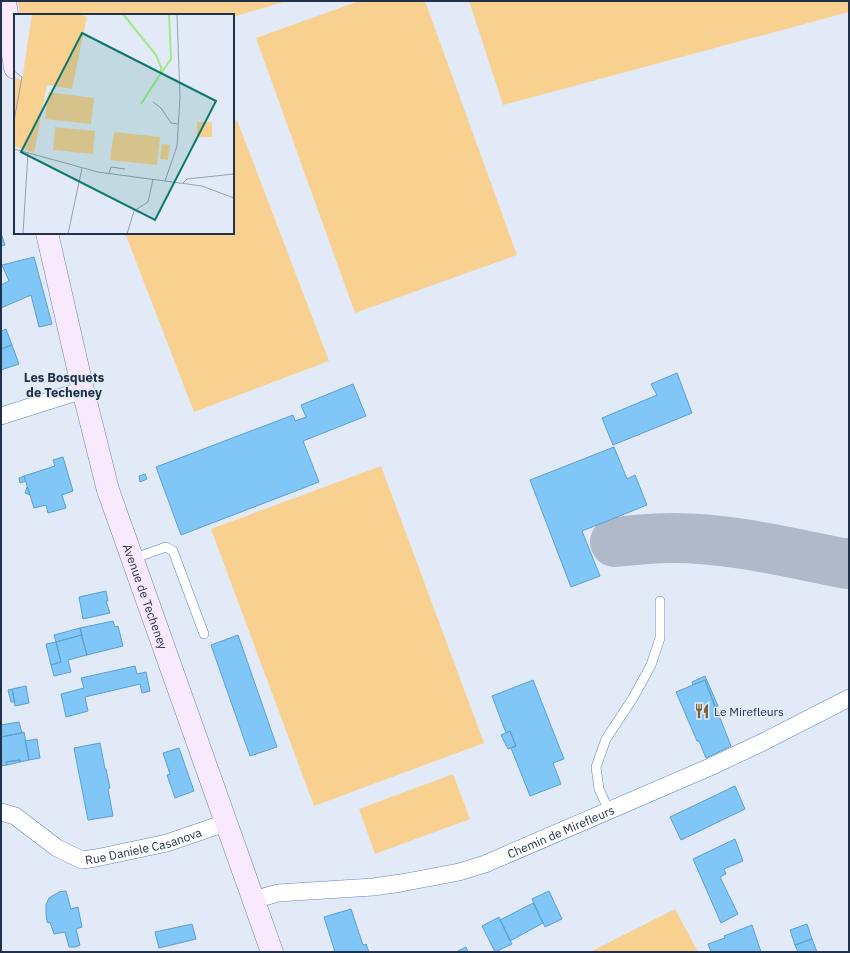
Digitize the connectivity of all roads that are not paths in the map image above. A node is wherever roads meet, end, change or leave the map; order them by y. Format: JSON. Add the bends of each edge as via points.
{"nodes":[{"id":1,"x":5,"y":1,"type":"edge"},
{"id":2,"x":6,"y":46,"type":"edge"},
{"id":3,"x":14,"y":66,"type":"edge"},
{"id":4,"x":47,"y":234,"type":"edge"},
{"id":5,"x":83,"y":390,"type":"junction"},
{"id":6,"x":1,"y":416,"type":"edge"},
{"id":7,"x":132,"y":559,"type":"junction"},
{"id":8,"x":660,"y":601,"type":"dead end"},
{"id":9,"x":204,"y":634,"type":"dead end"},
{"id":10,"x":849,"y":698,"type":"edge"},
{"id":11,"x":609,"y":811,"type":"junction"},
{"id":12,"x":1,"y":812,"type":"edge"},
{"id":13,"x":226,"y":823,"type":"junction"},
{"id":14,"x":253,"y":900,"type":"junction"},
{"id":15,"x":272,"y":952,"type":"edge"}],
"edges":[{"from":1,"to":2,"type":"street"},
{"from":2,"to":3,"type":"street"},
{"from":4,"to":5,"type":"street","name":"Avenue de Techeney"},
{"from":5,"to":6,"type":"street"},
{"from":5,"to":7,"type":"street","name":"Avenue de Techeney","via":[[108,490]]},
{"from":7,"to":9,"type":"lane","via":[[166,547],[173,551]]},
{"from":7,"to":13,"type":"street","name":"Avenue de Techeney"},
{"from":8,"to":11,"type":"lane","via":[[660,638],[651,666],[606,739],[596,767],[599,789]]},
{"from":10,"to":11,"type":"street","name":"Chemin de Mirefleurs","via":[[738,754]]},
{"from":11,"to":14,"type":"street","name":"Chemin de Mirefleurs","via":[[485,864],[459,872],[373,887],[278,893]]},
{"from":12,"to":13,"type":"street","name":"Rue Daniele Casanova","via":[[15,816],[57,848],[82,860],[167,843]]},
{"from":13,"to":14,"type":"street","name":"Avenue de Techeney"},
{"from":14,"to":15,"type":"street","name":"Avenue de Techeney"}]}
